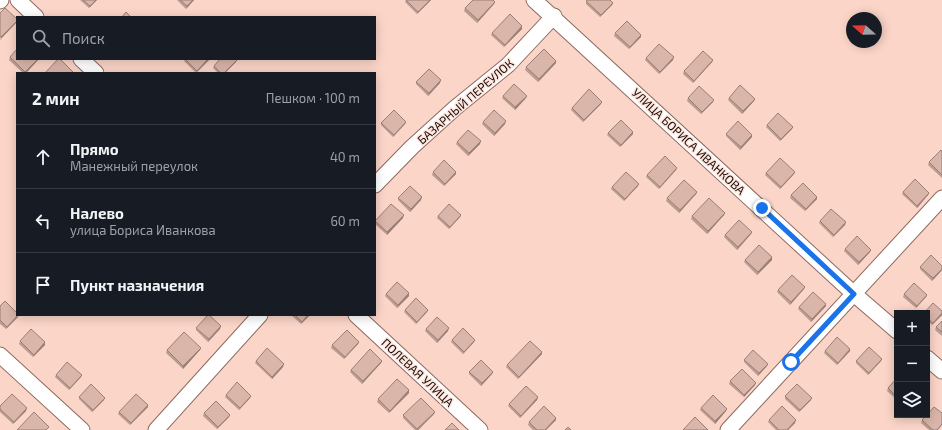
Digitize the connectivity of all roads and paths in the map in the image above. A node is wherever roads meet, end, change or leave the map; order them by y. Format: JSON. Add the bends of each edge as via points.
{"nodes":[{"id":1,"x":18,"y":0,"type":"edge"},
{"id":2,"x":545,"y":6,"type":"edge"},
{"id":3,"x":35,"y":16,"type":"edge"},
{"id":4,"x":83,"y":60,"type":"edge"},
{"id":5,"x":95,"y":72,"type":"edge"},
{"id":6,"x":376,"y":184,"type":"edge"},
{"id":7,"x":942,"y":198,"type":"edge"},
{"id":8,"x":854,"y":294,"type":"junction"},
{"id":9,"x":259,"y":316,"type":"edge"},
{"id":10,"x":357,"y":316,"type":"edge"},
{"id":11,"x":894,"y":328,"type":"edge"},
{"id":12,"x":0,"y":355,"type":"edge"},
{"id":13,"x":930,"y":361,"type":"edge"},
{"id":14,"x":942,"y":371,"type":"edge"},
{"id":15,"x":82,"y":430,"type":"edge"},
{"id":16,"x":156,"y":430,"type":"edge"},
{"id":17,"x":480,"y":430,"type":"edge"},
{"id":18,"x":728,"y":430,"type":"edge"}],
"edges":[{"from":1,"to":3,"type":"street"},
{"from":2,"to":6,"type":"street","name":"БАЗАРНЫЙ ПЕРЕУЛОК","via":[[508,65],[455,108]]},
{"from":2,"to":8,"type":"street","name":"УЛИЦА БОРИСА ИВАНКОВА"},
{"from":4,"to":5,"type":"street"},
{"from":7,"to":8,"type":"street"},
{"from":8,"to":11,"type":"street","name":"УЛИЦА БОРИСА ИВАНКОВА"},
{"from":8,"to":18,"type":"street"},
{"from":9,"to":16,"type":"street"},
{"from":10,"to":17,"type":"street","name":"ПОЛЕВАЯ УЛИЦА"},
{"from":12,"to":15,"type":"street"},
{"from":13,"to":14,"type":"street"}]}
